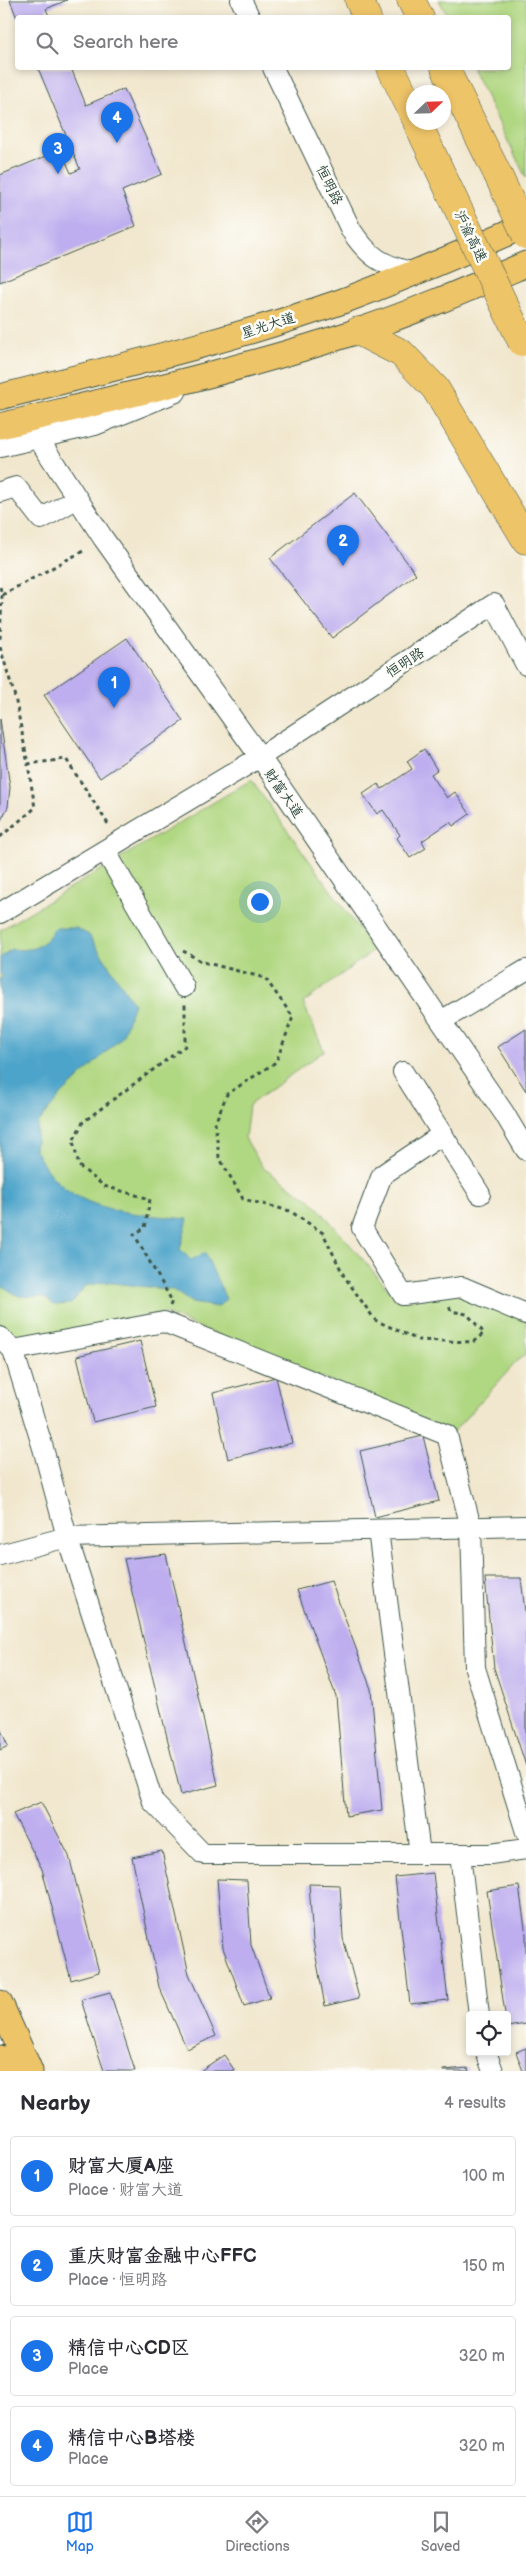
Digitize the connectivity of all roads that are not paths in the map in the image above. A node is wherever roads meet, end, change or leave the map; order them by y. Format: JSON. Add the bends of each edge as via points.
{"nodes":[{"id":1,"x":359,"y":0,"type":"edge"},
{"id":2,"x":412,"y":0,"type":"edge"},
{"id":3,"x":366,"y":15,"type":"edge"},
{"id":4,"x":419,"y":15,"type":"edge"},
{"id":5,"x":274,"y":70,"type":"edge"},
{"id":6,"x":392,"y":70,"type":"edge"},
{"id":7,"x":446,"y":70,"type":"edge"},
{"id":8,"x":406,"y":99,"type":"edge"},
{"id":9,"x":421,"y":130,"type":"edge"},
{"id":10,"x":526,"y":225,"type":"edge"},
{"id":11,"x":526,"y":235,"type":"edge"},
{"id":12,"x":526,"y":264,"type":"edge"},
{"id":13,"x":415,"y":273,"type":"junction"},
{"id":14,"x":358,"y":331,"type":"junction"},
{"id":15,"x":524,"y":346,"type":"edge"},
{"id":16,"x":222,"y":372,"type":"junction"},
{"id":17,"x":1,"y":396,"type":"edge"},
{"id":18,"x":0,"y":426,"type":"edge"},
{"id":19,"x":38,"y":438,"type":"junction"},
{"id":20,"x":0,"y":447,"type":"edge"},
{"id":21,"x":0,"y":492,"type":"edge"},
{"id":22,"x":76,"y":499,"type":"junction"},
{"id":23,"x":526,"y":540,"type":"edge"},
{"id":24,"x":526,"y":665,"type":"edge"},
{"id":25,"x":260,"y":757,"type":"junction"},
{"id":26,"x":113,"y":847,"type":"junction"},
{"id":27,"x":0,"y":913,"type":"edge"},
{"id":28,"x":526,"y":970,"type":"edge"},
{"id":29,"x":184,"y":987,"type":"road end"},
{"id":30,"x":441,"y":1021,"type":"junction"},
{"id":31,"x":403,"y":1072,"type":"dead end"},
{"id":32,"x":443,"y":1134,"type":"junction"},
{"id":33,"x":526,"y":1150,"type":"edge"},
{"id":34,"x":480,"y":1194,"type":"dead end"},
{"id":35,"x":526,"y":1314,"type":"edge"},
{"id":36,"x":6,"y":1344,"type":"edge"},
{"id":37,"x":526,"y":1526,"type":"edge"},
{"id":38,"x":471,"y":1528,"type":"junction"},
{"id":39,"x":378,"y":1530,"type":"junction"},
{"id":40,"x":67,"y":1537,"type":"junction"},
{"id":41,"x":0,"y":1554,"type":"edge"},
{"id":42,"x":526,"y":1832,"type":"edge"},
{"id":43,"x":526,"y":1849,"type":"edge"},
{"id":44,"x":420,"y":1854,"type":"junction"},
{"id":45,"x":460,"y":1854,"type":"junction"},
{"id":46,"x":0,"y":2003,"type":"edge"},
{"id":47,"x":479,"y":2011,"type":"edge"},
{"id":48,"x":487,"y":2056,"type":"edge"},
{"id":49,"x":0,"y":2058,"type":"edge"},
{"id":50,"x":6,"y":2071,"type":"edge"},
{"id":51,"x":30,"y":2071,"type":"edge"},
{"id":52,"x":493,"y":2071,"type":"edge"}],
"edges":[{"from":1,"to":3,"type":"highway"},
{"from":2,"to":4,"type":"highway"},
{"from":5,"to":13,"type":"street","name":"恒明路","via":[[360,245],[390,267]]},
{"from":6,"to":8,"type":"highway"},
{"from":7,"to":11,"type":"highway","bridge":true},
{"from":9,"to":15,"type":"highway","name":"沪渝高速","bridge":true},
{"from":10,"to":13,"type":"main road","name":"星光大道"},
{"from":12,"to":14,"type":"main road"},
{"from":13,"to":17,"type":"main road","name":"星光大道","via":[[340,302],[217,342]]},
{"from":14,"to":16,"type":"main road"},
{"from":14,"to":23,"type":"highway","via":[[401,353],[436,388]]},
{"from":16,"to":18,"type":"main road"},
{"from":16,"to":19,"type":"street","via":[[95,425]]},
{"from":19,"to":20,"type":"street"},
{"from":19,"to":22,"type":"street","name":"财富大道"},
{"from":21,"to":22,"type":"street","via":[[16,487],[41,519]]},
{"from":22,"to":25,"type":"street","name":"财富大道"},
{"from":24,"to":25,"type":"street","name":"恒明路","via":[[494,604]]},
{"from":25,"to":26,"type":"street"},
{"from":25,"to":30,"type":"street","name":"财富大道"},
{"from":26,"to":27,"type":"street"},
{"from":26,"to":29,"type":"street","via":[[152,933]]},
{"from":28,"to":30,"type":"street"},
{"from":30,"to":33,"type":"street","name":"财富大道"},
{"from":31,"to":32,"type":"street"},
{"from":32,"to":34,"type":"street"},
{"from":32,"to":35,"type":"street","via":[[382,1175],[362,1228],[403,1295],[462,1287]]},
{"from":36,"to":38,"type":"street","via":[[164,1322],[447,1435]]},
{"from":36,"to":40,"type":"street","via":[[43,1448]]},
{"from":37,"to":38,"type":"street"},
{"from":38,"to":39,"type":"street"},
{"from":38,"to":42,"type":"street","via":[[476,1668]]},
{"from":39,"to":40,"type":"street"},
{"from":39,"to":44,"type":"street"},
{"from":40,"to":41,"type":"street"},
{"from":40,"to":44,"type":"street","via":[[153,1802],[203,1854]]},
{"from":43,"to":45,"type":"street"},
{"from":44,"to":45,"type":"street"},
{"from":45,"to":47,"type":"street"},
{"from":46,"to":51,"type":"main road"},
{"from":48,"to":52,"type":"street"},
{"from":49,"to":50,"type":"main road"}]}
